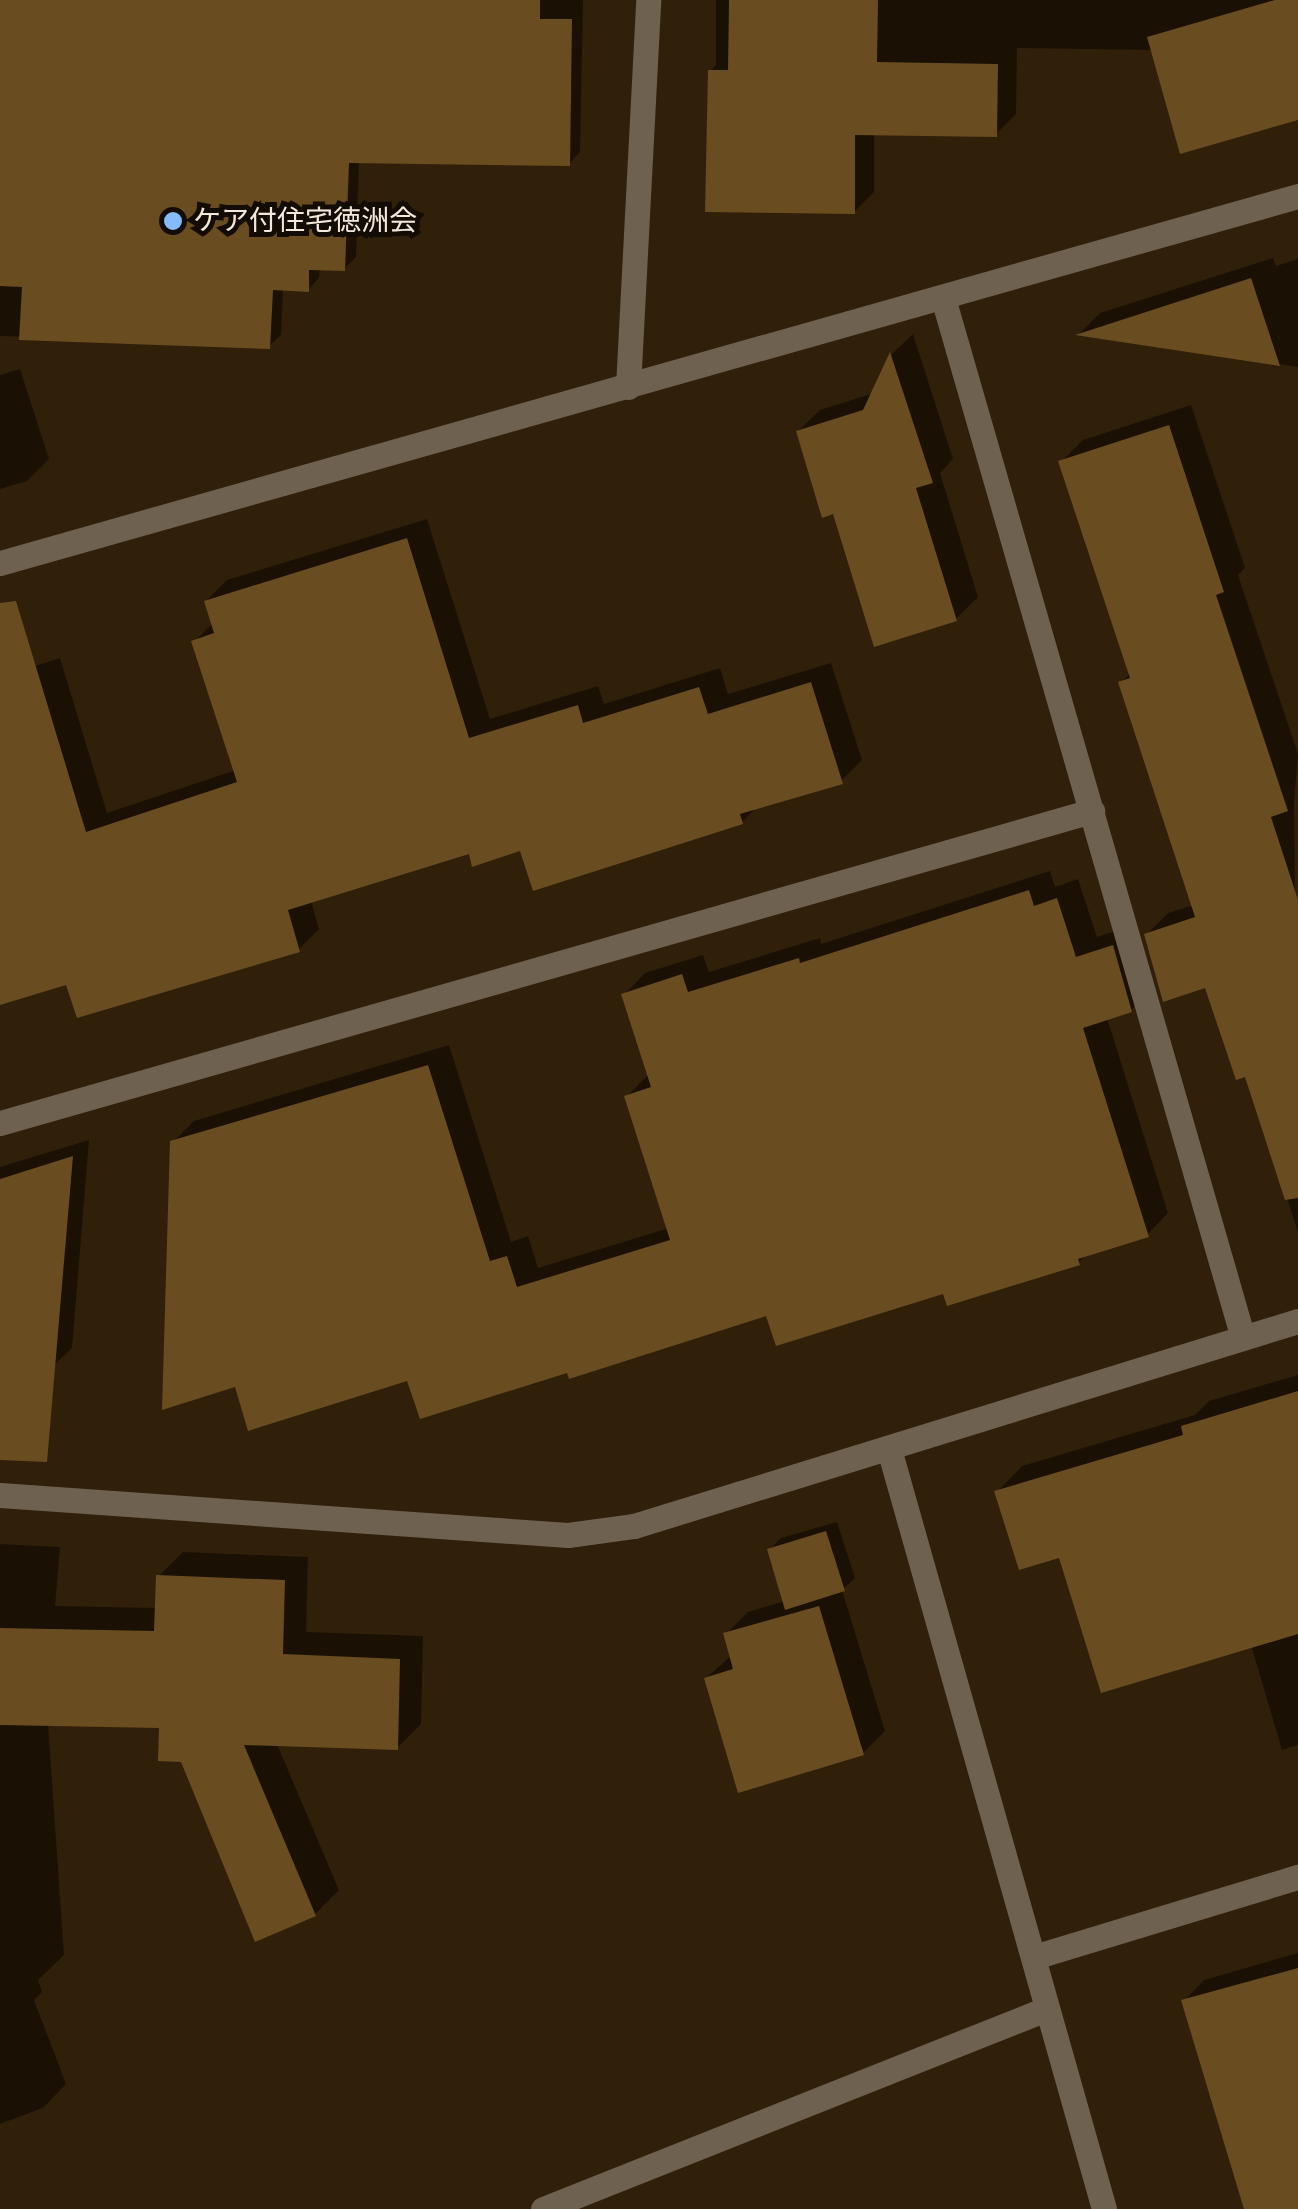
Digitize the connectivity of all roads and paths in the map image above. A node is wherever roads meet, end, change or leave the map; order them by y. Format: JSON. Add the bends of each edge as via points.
{"nodes":[{"id":1,"x":648,"y":0,"type":"edge"},
{"id":2,"x":1298,"y":196,"type":"edge"},
{"id":3,"x":943,"y":298,"type":"junction"},
{"id":4,"x":628,"y":387,"type":"junction"},
{"id":5,"x":0,"y":563,"type":"edge"},
{"id":6,"x":1092,"y":810,"type":"junction"},
{"id":7,"x":0,"y":1123,"type":"edge"},
{"id":8,"x":1298,"y":1321,"type":"edge"},
{"id":9,"x":1243,"y":1338,"type":"junction"},
{"id":10,"x":889,"y":1449,"type":"junction"},
{"id":11,"x":0,"y":1495,"type":"edge"},
{"id":12,"x":1298,"y":1877,"type":"edge"},
{"id":13,"x":1034,"y":1958,"type":"junction"},
{"id":14,"x":1046,"y":2009,"type":"junction"},
{"id":15,"x":543,"y":2209,"type":"edge"},
{"id":16,"x":1104,"y":2209,"type":"edge"}],
"edges":[{"from":1,"to":4,"type":"street"},
{"from":2,"to":3,"type":"street"},
{"from":3,"to":4,"type":"street"},
{"from":3,"to":6,"type":"street"},
{"from":4,"to":5,"type":"street"},
{"from":6,"to":7,"type":"street"},
{"from":6,"to":9,"type":"street"},
{"from":8,"to":9,"type":"street"},
{"from":9,"to":10,"type":"street"},
{"from":10,"to":11,"type":"street","via":[[634,1526],[568,1535]]},
{"from":10,"to":13,"type":"street"},
{"from":12,"to":13,"type":"street"},
{"from":13,"to":14,"type":"street"},
{"from":14,"to":15,"type":"street"},
{"from":14,"to":16,"type":"street"}]}
